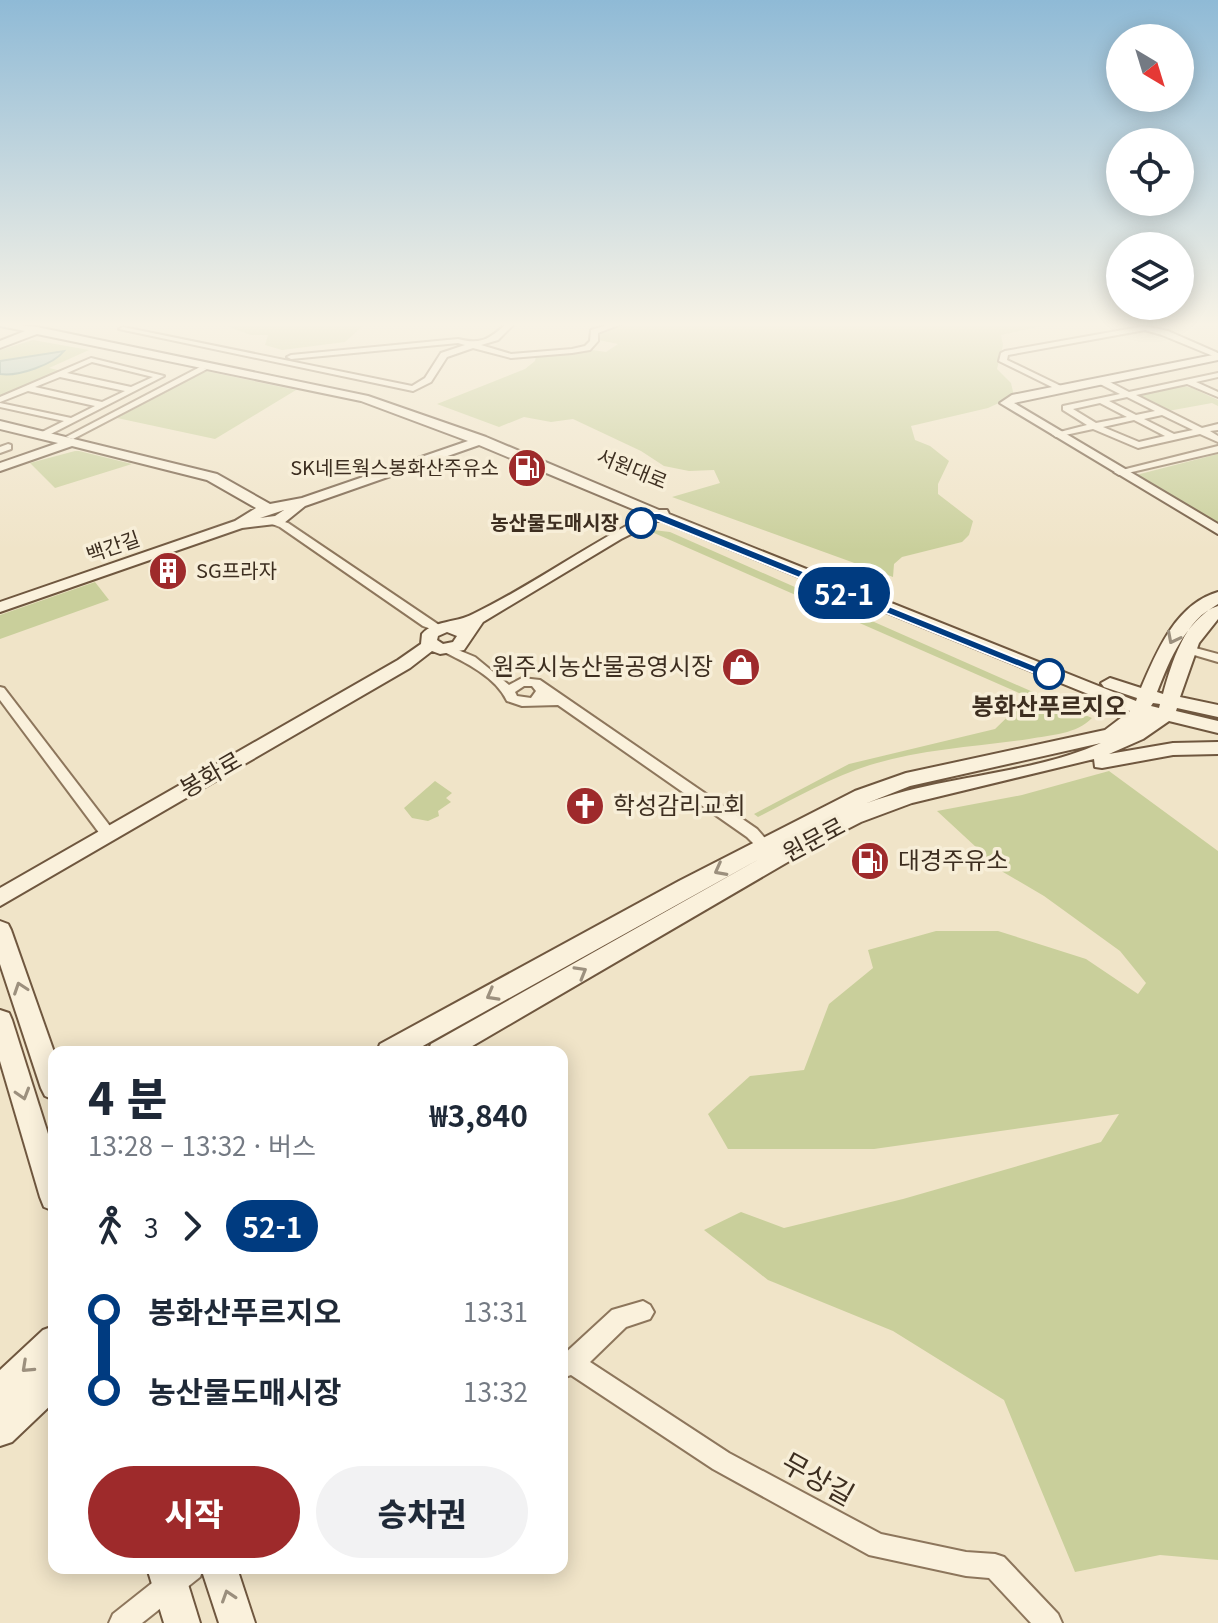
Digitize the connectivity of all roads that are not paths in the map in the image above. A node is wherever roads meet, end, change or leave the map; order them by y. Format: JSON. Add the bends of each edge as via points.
{"nodes":[{"id":1,"x":75,"y":399,"type":"edge"},
{"id":2,"x":115,"y":399,"type":"edge"},
{"id":3,"x":147,"y":399,"type":"edge"},
{"id":4,"x":366,"y":399,"type":"edge"},
{"id":5,"x":1011,"y":399,"type":"edge"},
{"id":6,"x":1106,"y":399,"type":"edge"},
{"id":7,"x":1136,"y":399,"type":"edge"},
{"id":8,"x":1101,"y":400,"type":"junction"},
{"id":9,"x":0,"y":403,"type":"edge"},
{"id":10,"x":103,"y":405,"type":"junction"},
{"id":11,"x":1163,"y":412,"type":"junction"},
{"id":12,"x":1136,"y":418,"type":"junction"},
{"id":13,"x":71,"y":420,"type":"junction"},
{"id":14,"x":0,"y":425,"type":"edge"},
{"id":15,"x":1094,"y":426,"type":"junction"},
{"id":16,"x":1218,"y":427,"type":"edge"},
{"id":17,"x":1202,"y":431,"type":"junction"},
{"id":18,"x":1056,"y":434,"type":"junction"},
{"id":19,"x":43,"y":435,"type":"junction"},
{"id":20,"x":1175,"y":438,"type":"junction"},
{"id":21,"x":71,"y":439,"type":"junction"},
{"id":22,"x":484,"y":439,"type":"junction"},
{"id":23,"x":1218,"y":439,"type":"edge"},
{"id":24,"x":1218,"y":449,"type":"edge"},
{"id":25,"x":0,"y":467,"type":"edge"},
{"id":26,"x":1119,"y":472,"type":"junction"},
{"id":27,"x":664,"y":512,"type":"junction"},
{"id":28,"x":271,"y":514,"type":"junction"},
{"id":29,"x":1218,"y":530,"type":"edge"},
{"id":30,"x":1218,"y":597,"type":"edge"},
{"id":31,"x":0,"y":607,"type":"edge"},
{"id":32,"x":1218,"y":611,"type":"edge"},
{"id":33,"x":442,"y":639,"type":"junction"},
{"id":34,"x":1188,"y":650,"type":"junction"},
{"id":35,"x":1218,"y":658,"type":"edge"},
{"id":36,"x":1027,"y":666,"type":"junction"},
{"id":37,"x":522,"y":682,"type":"junction"},
{"id":38,"x":0,"y":691,"type":"edge"},
{"id":39,"x":509,"y":691,"type":"junction"},
{"id":40,"x":539,"y":694,"type":"junction"},
{"id":41,"x":1144,"y":702,"type":"junction"},
{"id":42,"x":1168,"y":708,"type":"junction"},
{"id":43,"x":1218,"y":711,"type":"edge"},
{"id":44,"x":1218,"y":727,"type":"edge"},
{"id":45,"x":1081,"y":742,"type":"junction"},
{"id":46,"x":1218,"y":748,"type":"edge"},
{"id":47,"x":917,"y":795,"type":"junction"},
{"id":48,"x":108,"y":834,"type":"junction"},
{"id":49,"x":772,"y":852,"type":"junction"},
{"id":50,"x":0,"y":898,"type":"edge"},
{"id":51,"x":0,"y":930,"type":"edge"},
{"id":52,"x":0,"y":1020,"type":"edge"},
{"id":53,"x":400,"y":1046,"type":"edge"},
{"id":54,"x":450,"y":1046,"type":"edge"},
{"id":55,"x":48,"y":1070,"type":"edge"},
{"id":56,"x":48,"y":1177,"type":"edge"},
{"id":57,"x":643,"y":1312,"type":"dead end"},
{"id":58,"x":48,"y":1347,"type":"edge"},
{"id":59,"x":568,"y":1365,"type":"edge"},
{"id":60,"x":48,"y":1386,"type":"edge"},
{"id":61,"x":0,"y":1392,"type":"edge"},
{"id":62,"x":0,"y":1430,"type":"edge"},
{"id":63,"x":174,"y":1574,"type":"edge"},
{"id":64,"x":175,"y":1574,"type":"edge"},
{"id":65,"x":221,"y":1574,"type":"edge"},
{"id":66,"x":122,"y":1623,"type":"edge"},
{"id":67,"x":182,"y":1623,"type":"edge"},
{"id":68,"x":237,"y":1623,"type":"edge"},
{"id":69,"x":1049,"y":1623,"type":"edge"}],
"edges":[{"from":1,"to":10,"type":"street"},
{"from":2,"to":10,"type":"street"},
{"from":3,"to":21,"type":"street"},
{"from":4,"to":22,"type":"street","name":"서원대로"},
{"from":5,"to":18,"type":"street","via":[[1006,403]]},
{"from":6,"to":8,"type":"street"},
{"from":7,"to":11,"type":"street"},
{"from":8,"to":12,"type":"street"},
{"from":8,"to":15,"type":"street","via":[[1066,408]]},
{"from":9,"to":13,"type":"street"},
{"from":10,"to":13,"type":"street"},
{"from":11,"to":12,"type":"street"},
{"from":11,"to":17,"type":"street"},
{"from":12,"to":15,"type":"street"},
{"from":12,"to":20,"type":"street"},
{"from":13,"to":19,"type":"street"},
{"from":14,"to":19,"type":"street"},
{"from":15,"to":18,"type":"street"},
{"from":15,"to":20,"type":"street","via":[[1133,445]]},
{"from":16,"to":17,"type":"street"},
{"from":17,"to":20,"type":"street"},
{"from":17,"to":23,"type":"street"},
{"from":18,"to":26,"type":"street"},
{"from":19,"to":21,"type":"street"},
{"from":21,"to":25,"type":"street"},
{"from":21,"to":28,"type":"street","via":[[212,477]]},
{"from":22,"to":27,"type":"street","name":"서원대로"},
{"from":22,"to":28,"type":"street"},
{"from":24,"to":26,"type":"street"},
{"from":26,"to":29,"type":"street"},
{"from":27,"to":33,"type":"street","name":"서원대로"},
{"from":27,"to":36,"type":"street","name":"서원대로"},
{"from":27,"to":41,"type":"street","name":"서원대로"},
{"from":28,"to":31,"type":"street","name":"백간길"},
{"from":28,"to":33,"type":"street"},
{"from":30,"to":41,"type":"street","one_way":true,"via":[[1179,625]]},
{"from":32,"to":34,"type":"street","via":[[1201,625]]},
{"from":33,"to":37,"type":"street","name":"원문로"},
{"from":33,"to":39,"type":"street"},
{"from":33,"to":48,"type":"street","name":"봉화로"},
{"from":34,"to":35,"type":"street"},
{"from":34,"to":42,"type":"street"},
{"from":36,"to":41,"type":"street","name":"서원대로"},
{"from":36,"to":45,"type":"street","via":[[1104,708],[1112,720],[1106,729]]},
{"from":37,"to":39,"type":"street"},
{"from":37,"to":40,"type":"street","name":"원문로","via":[[532,682]]},
{"from":38,"to":48,"type":"street"},
{"from":39,"to":40,"type":"street","name":"원문로","via":[[515,701]]},
{"from":40,"to":49,"type":"street","name":"원문로","via":[[569,706]]},
{"from":41,"to":42,"type":"street"},
{"from":41,"to":45,"type":"street","name":"원문로","via":[[1133,721],[1111,735]]},
{"from":42,"to":43,"type":"street"},
{"from":42,"to":44,"type":"street"},
{"from":42,"to":47,"type":"street","name":"원문로","via":[[1149,730],[1117,747]]},
{"from":45,"to":49,"type":"street","name":"원문로","via":[[906,780],[862,796]]},
{"from":46,"to":47,"type":"street","via":[[1173,749]]},
{"from":47,"to":49,"type":"street","name":"원문로"},
{"from":48,"to":50,"type":"street","name":"봉화로"},
{"from":49,"to":53,"type":"street","name":"원문로","one_way":true},
{"from":54,"to":49,"type":"street","name":"원문로","one_way":true},
{"from":55,"to":51,"type":"street","one_way":true},
{"from":52,"to":56,"type":"street","one_way":true},
{"from":57,"to":59,"type":"street","via":[[620,1318]]},
{"from":58,"to":61,"type":"street","one_way":true},
{"from":59,"to":69,"type":"street","name":"무상길","via":[[721,1461],[878,1546],[995,1566]]},
{"from":60,"to":62,"type":"street"},
{"from":63,"to":66,"type":"street"},
{"from":64,"to":67,"type":"street"},
{"from":68,"to":65,"type":"street","one_way":true}]}
